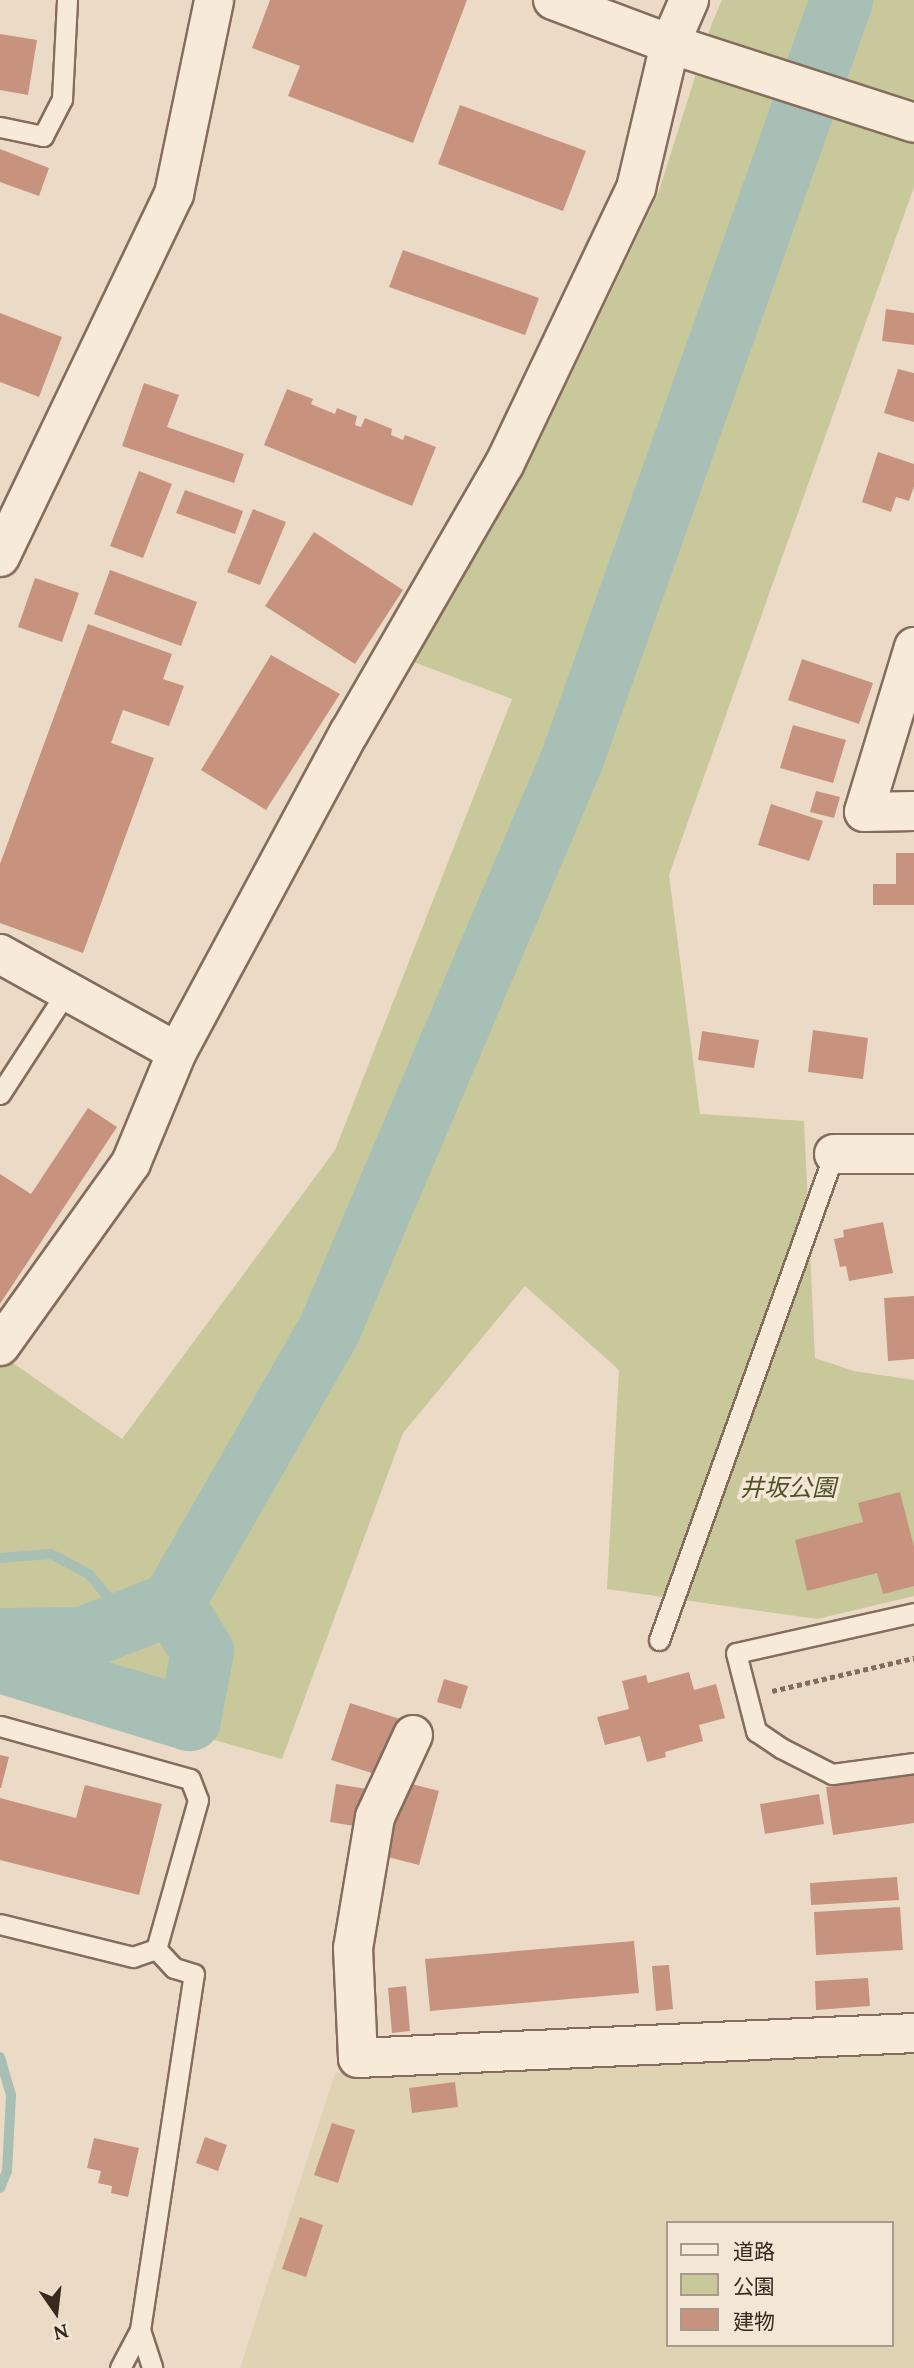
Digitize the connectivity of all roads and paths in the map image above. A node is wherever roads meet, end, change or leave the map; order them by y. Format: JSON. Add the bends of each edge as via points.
{"nodes":[{"id":1,"x":67,"y":0,"type":"edge"},
{"id":2,"x":214,"y":0,"type":"edge"},
{"id":3,"x":553,"y":0,"type":"edge"},
{"id":4,"x":689,"y":0,"type":"edge"},
{"id":5,"x":670,"y":44,"type":"junction"},
{"id":6,"x":914,"y":123,"type":"edge"},
{"id":7,"x":0,"y":127,"type":"edge"},
{"id":8,"x":1,"y":550,"type":"edge"},
{"id":9,"x":914,"y":647,"type":"edge"},
{"id":10,"x":914,"y":811,"type":"edge"},
{"id":11,"x":0,"y":954,"type":"edge"},
{"id":12,"x":66,"y":991,"type":"junction"},
{"id":13,"x":177,"y":1052,"type":"junction"},
{"id":14,"x":0,"y":1094,"type":"edge"},
{"id":15,"x":834,"y":1154,"type":"joint"},
{"id":16,"x":914,"y":1154,"type":"edge"},
{"id":17,"x":0,"y":1346,"type":"edge"},
{"id":18,"x":914,"y":1613,"type":"edge"},
{"id":19,"x":659,"y":1640,"type":"dead end"},
{"id":20,"x":914,"y":1658,"type":"edge"},
{"id":21,"x":747,"y":1697,"type":"junction"},
{"id":22,"x":0,"y":1726,"type":"edge"},
{"id":23,"x":413,"y":1735,"type":"dead end"},
{"id":24,"x":914,"y":1763,"type":"edge"},
{"id":25,"x":0,"y":1924,"type":"edge"},
{"id":26,"x":156,"y":1949,"type":"junction"},
{"id":27,"x":914,"y":2034,"type":"edge"},
{"id":28,"x":140,"y":2330,"type":"junction"},
{"id":29,"x":120,"y":2368,"type":"edge"},
{"id":30,"x":152,"y":2368,"type":"edge"}],
"edges":[{"from":1,"to":7,"type":"lane","via":[[62,99],[43,136]]},
{"from":2,"to":8,"type":"street","via":[[174,194]]},
{"from":3,"to":5,"type":"street"},
{"from":4,"to":5,"type":"street"},
{"from":5,"to":6,"type":"street"},
{"from":5,"to":13,"type":"street","via":[[636,188],[504,466],[349,733]]},
{"from":9,"to":10,"type":"street","via":[[864,812]]},
{"from":11,"to":12,"type":"street"},
{"from":12,"to":13,"type":"street"},
{"from":12,"to":14,"type":"lane"},
{"from":13,"to":17,"type":"street","via":[[131,1163]]},
{"from":15,"to":16,"type":"street"},
{"from":15,"to":19,"type":"lane"},
{"from":18,"to":21,"type":"lane","via":[[736,1653]]},
{"from":20,"to":21,"type":"path"},
{"from":21,"to":24,"type":"lane","via":[[756,1731],[832,1774]]},
{"from":22,"to":26,"type":"lane","via":[[190,1779],[198,1800]]},
{"from":23,"to":27,"type":"street","via":[[374,1817],[353,1948],[358,2058]]},
{"from":25,"to":26,"type":"lane","via":[[134,1957]]},
{"from":26,"to":28,"type":"lane","via":[[174,1968],[194,1974]]},
{"from":28,"to":29,"type":"lane"},
{"from":28,"to":30,"type":"lane"}]}
